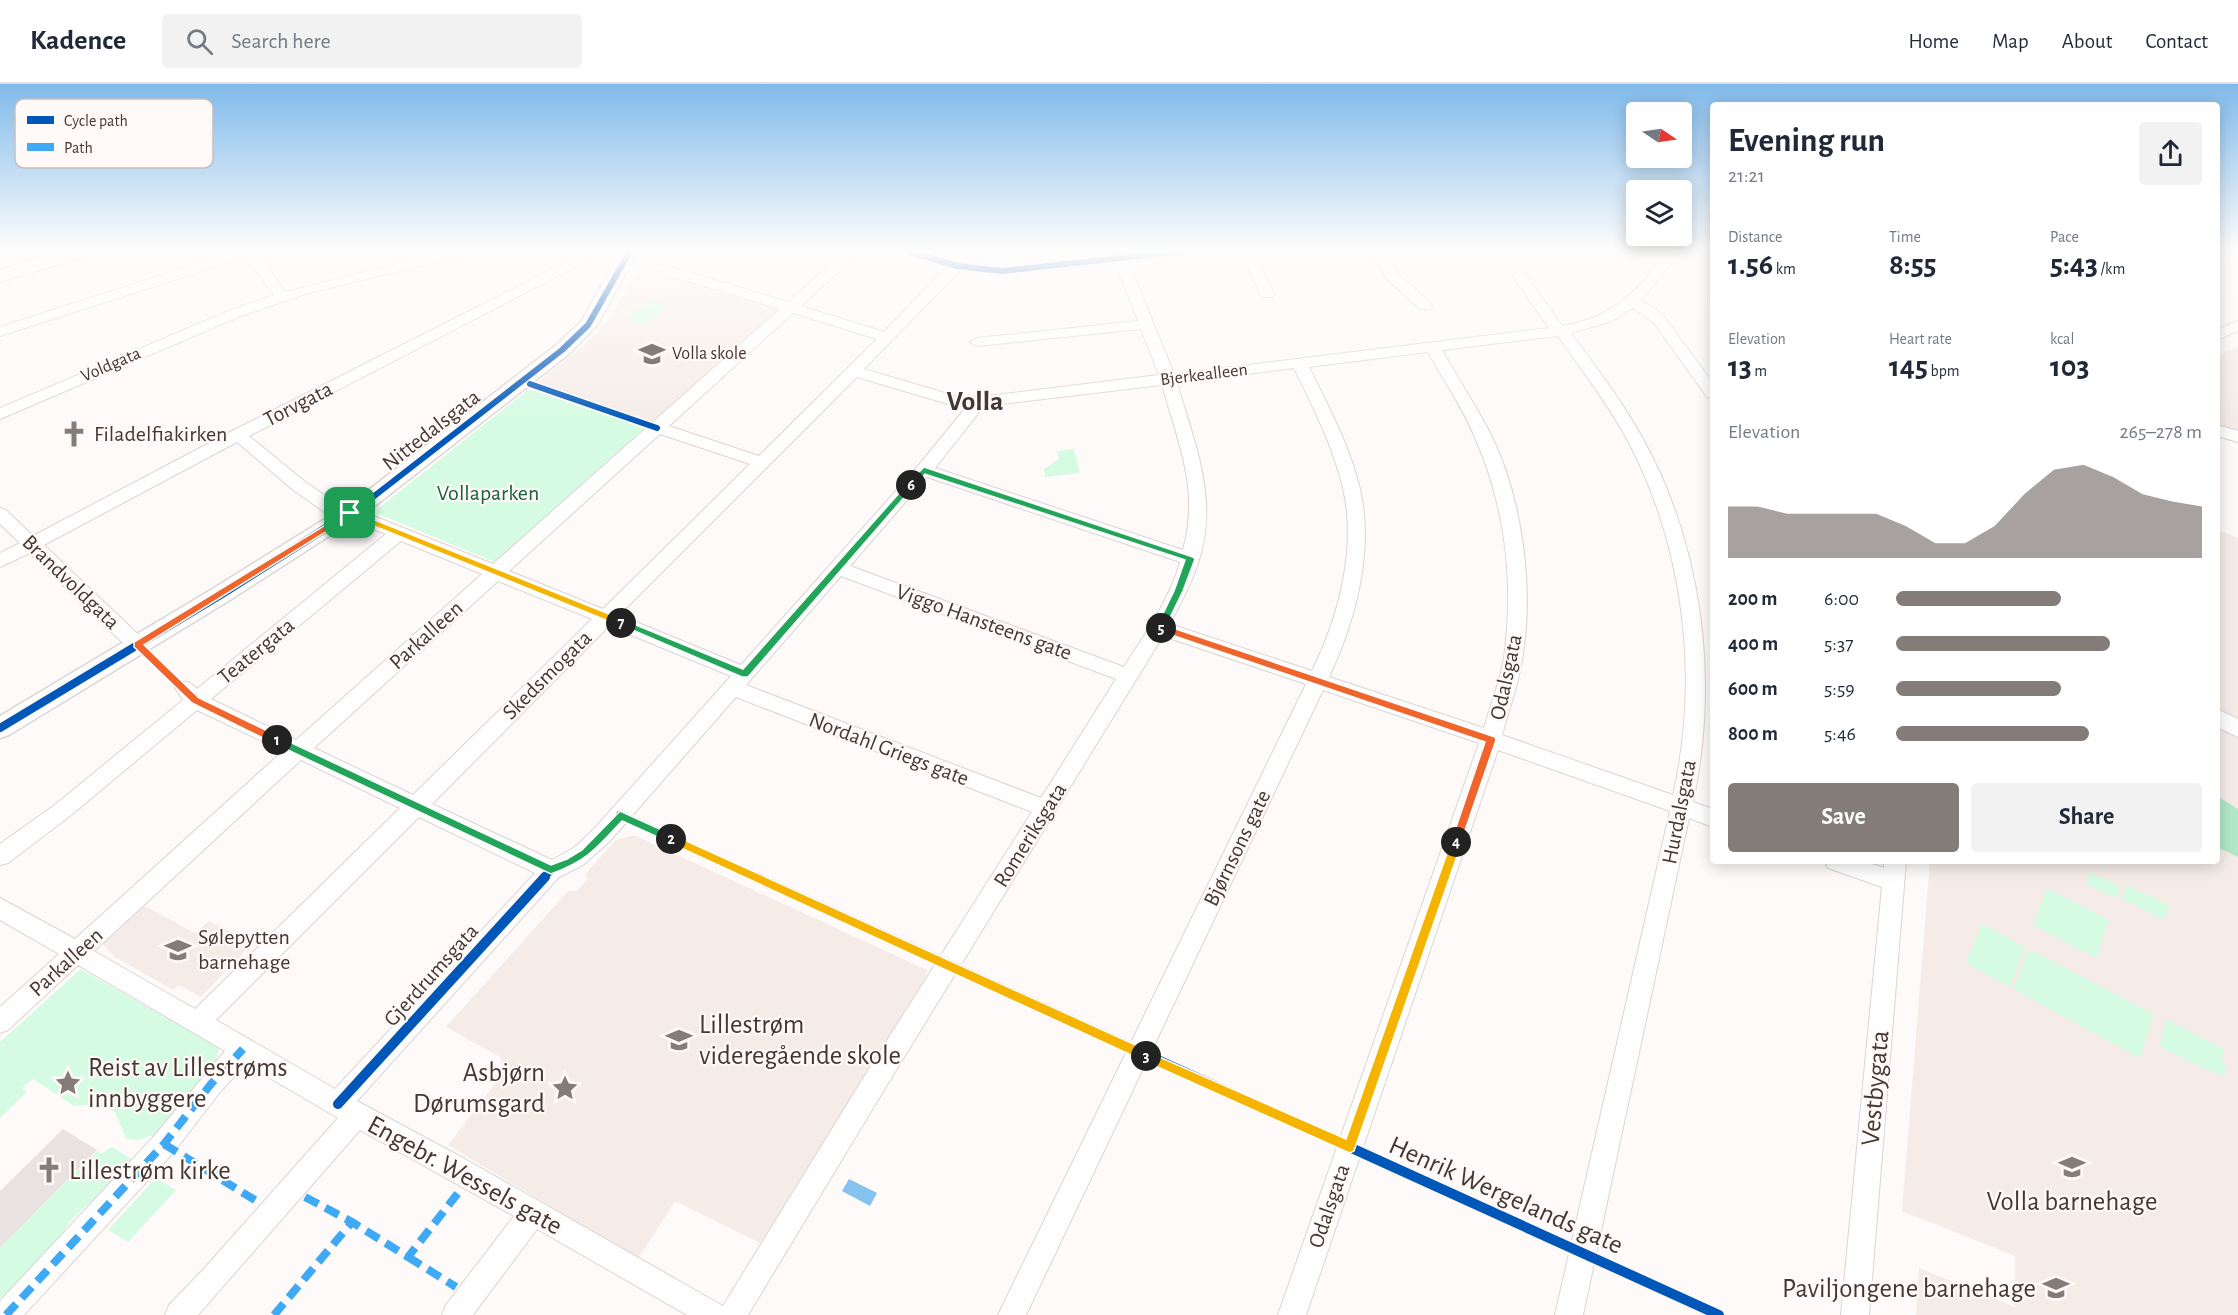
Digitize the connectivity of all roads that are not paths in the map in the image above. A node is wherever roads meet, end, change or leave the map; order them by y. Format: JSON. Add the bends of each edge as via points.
{"nodes":[{"id":1,"x":74,"y":308,"type":"edge"},
{"id":2,"x":251,"y":308,"type":"edge"},
{"id":3,"x":486,"y":308,"type":"edge"},
{"id":4,"x":597,"y":308,"type":"edge"},
{"id":5,"x":790,"y":308,"type":"edge"},
{"id":6,"x":791,"y":308,"type":"edge"},
{"id":7,"x":915,"y":308,"type":"edge"},
{"id":8,"x":1141,"y":308,"type":"edge"},
{"id":9,"x":1544,"y":308,"type":"edge"},
{"id":10,"x":1624,"y":308,"type":"edge"},
{"id":11,"x":1645,"y":308,"type":"edge"},
{"id":12,"x":1147,"y":324,"type":"junction"},
{"id":13,"x":2238,"y":325,"type":"edge"},
{"id":14,"x":1561,"y":331,"type":"junction"},
{"id":15,"x":0,"y":332,"type":"edge"},
{"id":16,"x":2220,"y":334,"type":"edge"},
{"id":17,"x":886,"y":337,"type":"junction"},
{"id":18,"x":977,"y":342,"type":"dead end"},
{"id":19,"x":1433,"y":348,"type":"junction"},
{"id":20,"x":1300,"y":364,"type":"junction"},
{"id":21,"x":854,"y":371,"type":"junction"},
{"id":22,"x":1168,"y":379,"type":"junction"},
{"id":23,"x":1710,"y":390,"type":"edge"},
{"id":24,"x":979,"y":402,"type":"junction"},
{"id":25,"x":0,"y":414,"type":"edge"},
{"id":26,"x":657,"y":429,"type":"junction"},
{"id":27,"x":2220,"y":431,"type":"edge"},
{"id":28,"x":238,"y":435,"type":"junction"},
{"id":29,"x":2238,"y":437,"type":"edge"},
{"id":30,"x":760,"y":462,"type":"junction"},
{"id":31,"x":924,"y":470,"type":"junction"},
{"id":32,"x":0,"y":514,"type":"edge"},
{"id":33,"x":347,"y":515,"type":"junction"},
{"id":34,"x":398,"y":534,"type":"junction"},
{"id":35,"x":26,"y":547,"type":"junction"},
{"id":36,"x":1190,"y":559,"type":"junction"},
{"id":37,"x":0,"y":561,"type":"edge"},
{"id":38,"x":838,"y":568,"type":"junction"},
{"id":39,"x":496,"y":573,"type":"junction"},
{"id":40,"x":606,"y":617,"type":"junction"},
{"id":41,"x":1159,"y":627,"type":"junction"},
{"id":42,"x":137,"y":645,"type":"junction"},
{"id":43,"x":1129,"y":676,"type":"junction"},
{"id":44,"x":1318,"y":680,"type":"junction"},
{"id":45,"x":739,"y":681,"type":"junction"},
{"id":46,"x":190,"y":695,"type":"junction"},
{"id":47,"x":2220,"y":719,"type":"edge"},
{"id":48,"x":0,"y":728,"type":"edge"},
{"id":49,"x":2238,"y":729,"type":"edge"},
{"id":50,"x":1491,"y":740,"type":"junction"},
{"id":51,"x":298,"y":750,"type":"junction"},
{"id":52,"x":417,"y":804,"type":"junction"},
{"id":53,"x":1682,"y":807,"type":"junction"},
{"id":54,"x":1046,"y":809,"type":"junction"},
{"id":55,"x":1710,"y":817,"type":"edge"},
{"id":56,"x":0,"y":856,"type":"edge"},
{"id":57,"x":1853,"y":864,"type":"edge"},
{"id":58,"x":551,"y":870,"type":"junction"},
{"id":59,"x":1894,"y":871,"type":"edge"},
{"id":60,"x":0,"y":908,"type":"edge"},
{"id":61,"x":77,"y":953,"type":"junction"},
{"id":62,"x":0,"y":1022,"type":"edge"},
{"id":63,"x":198,"y":1022,"type":"junction"},
{"id":64,"x":243,"y":1049,"type":"junction"},
{"id":65,"x":348,"y":1110,"type":"junction"},
{"id":66,"x":533,"y":1212,"type":"junction"},
{"id":67,"x":6,"y":1315,"type":"edge"},
{"id":68,"x":178,"y":1315,"type":"edge"},
{"id":69,"x":456,"y":1315,"type":"edge"},
{"id":70,"x":713,"y":1315,"type":"edge"},
{"id":71,"x":733,"y":1315,"type":"edge"},
{"id":72,"x":1012,"y":1315,"type":"edge"},
{"id":73,"x":1292,"y":1315,"type":"edge"},
{"id":74,"x":1569,"y":1315,"type":"edge"},
{"id":75,"x":1855,"y":1315,"type":"edge"}],
"edges":[{"from":1,"to":15,"type":"street"},
{"from":2,"to":25,"type":"street","name":"Voldgata","via":[[178,336]]},
{"from":3,"to":28,"type":"street","name":"Torvgata"},
{"from":4,"to":33,"type":"street","name":"Nittedalsgata","via":[[588,325],[562,350]]},
{"from":5,"to":26,"type":"street","name":"Parkalleen"},
{"from":6,"to":17,"type":"street"},
{"from":7,"to":17,"type":"street","name":"Skedsmogata"},
{"from":8,"to":12,"type":"street","name":"Romeriksgata"},
{"from":9,"to":14,"type":"street"},
{"from":10,"to":14,"type":"street","name":"Bjerkealleen","via":[[1605,319]]},
{"from":11,"to":23,"type":"street","via":[[1659,320]]},
{"from":12,"to":18,"type":"street"},
{"from":12,"to":22,"type":"street","name":"Romeriksgata"},
{"from":13,"to":16,"type":"street"},
{"from":14,"to":19,"type":"street","name":"Bjerkealleen"},
{"from":14,"to":53,"type":"street","name":"Hurdalsgata","via":[[1635,440],[1653,476],[1675,539],[1688,592],[1696,699]]},
{"from":17,"to":21,"type":"street","name":"Skedsmogata"},
{"from":19,"to":20,"type":"street","name":"Bjerkealleen"},
{"from":19,"to":50,"type":"street","name":"Odalsgata","via":[[1487,445],[1514,538],[1518,585],[1516,638]]},
{"from":20,"to":22,"type":"street","name":"Bjerkealleen"},
{"from":20,"to":44,"type":"street","name":"Bjørnsons gate","via":[[1345,465],[1355,521],[1347,607]]},
{"from":21,"to":24,"type":"street","name":"Bjerkealleen","via":[[954,401]]},
{"from":21,"to":30,"type":"street","name":"Skedsmogata"},
{"from":22,"to":24,"type":"street","name":"Bjerkealleen"},
{"from":22,"to":36,"type":"street","name":"Romeriksgata","via":[[1199,495]]},
{"from":24,"to":31,"type":"street","name":"Gjerdrumsgata"},
{"from":26,"to":30,"type":"street"},
{"from":26,"to":39,"type":"street","name":"Parkalleen"},
{"from":27,"to":29,"type":"street"},
{"from":28,"to":33,"type":"street","name":"Nordahl Griegs gate","via":[[298,485]]},
{"from":28,"to":35,"type":"street","name":"Torvgata"},
{"from":30,"to":40,"type":"street","name":"Skedsmogata"},
{"from":31,"to":36,"type":"street"},
{"from":31,"to":38,"type":"street","name":"Gjerdrumsgata"},
{"from":32,"to":35,"type":"street","name":"Brandvoldgata"},
{"from":33,"to":34,"type":"street","name":"Nordahl Griegs gate"},
{"from":33,"to":42,"type":"street","name":"Nittedalsgata"},
{"from":34,"to":39,"type":"street","name":"Nordahl Griegs gate"},
{"from":34,"to":46,"type":"street","name":"Teatergata"},
{"from":35,"to":37,"type":"street","name":"Torvgata"},
{"from":35,"to":42,"type":"street","name":"Brandvoldgata"},
{"from":36,"to":41,"type":"street","name":"Romeriksgata","via":[[1179,591]]},
{"from":38,"to":43,"type":"street","name":"Viggo Hansteens gate"},
{"from":38,"to":45,"type":"street","name":"Gjerdrumsgata"},
{"from":39,"to":40,"type":"street","name":"Nordahl Griegs gate"},
{"from":39,"to":51,"type":"street","name":"Parkalleen"},
{"from":40,"to":45,"type":"street","name":"Nordahl Griegs gate"},
{"from":40,"to":52,"type":"street","name":"Skedsmogata"},
{"from":41,"to":43,"type":"street","name":"Romeriksgata"},
{"from":41,"to":44,"type":"street"},
{"from":42,"to":48,"type":"street","name":"Nittedalsgata"},
{"from":43,"to":54,"type":"street","name":"Romeriksgata"},
{"from":44,"to":50,"type":"street"},
{"from":44,"to":72,"type":"street","name":"Bjørnsons gate"},
{"from":45,"to":54,"type":"street","name":"Nordahl Griegs gate"},
{"from":45,"to":58,"type":"street","name":"Gjerdrumsgata","via":[[586,853]]},
{"from":46,"to":51,"type":"street"},
{"from":46,"to":56,"type":"street","name":"Teatergata","via":[[43,825]]},
{"from":47,"to":49,"type":"street"},
{"from":50,"to":53,"type":"street"},
{"from":50,"to":73,"type":"street","name":"Odalsgata"},
{"from":51,"to":52,"type":"street"},
{"from":51,"to":61,"type":"street","name":"Parkalleen"},
{"from":52,"to":58,"type":"street"},
{"from":52,"to":63,"type":"street","name":"Skedsmogata"},
{"from":53,"to":55,"type":"street"},
{"from":53,"to":74,"type":"street","name":"Hurdalsgata"},
{"from":54,"to":71,"type":"street","name":"Romeriksgata"},
{"from":57,"to":59,"type":"street"},
{"from":58,"to":65,"type":"street","name":"Gjerdrumsgata"},
{"from":59,"to":75,"type":"street","name":"Vestbygata"},
{"from":60,"to":61,"type":"street","name":"Engebr. Wessels gate"},
{"from":61,"to":62,"type":"street","name":"Parkalleen"},
{"from":61,"to":63,"type":"street","name":"Engebr. Wessels gate"},
{"from":63,"to":64,"type":"street","name":"Engebr. Wessels gate"},
{"from":64,"to":65,"type":"street","name":"Engebr. Wessels gate"},
{"from":64,"to":67,"type":"street","via":[[164,1144]]},
{"from":65,"to":66,"type":"street","name":"Engebr. Wessels gate"},
{"from":65,"to":68,"type":"street","name":"Gjerdrumsgata","via":[[211,1282]]},
{"from":66,"to":69,"type":"street"},
{"from":66,"to":70,"type":"street","name":"Engebr. Wessels gate"}]}
